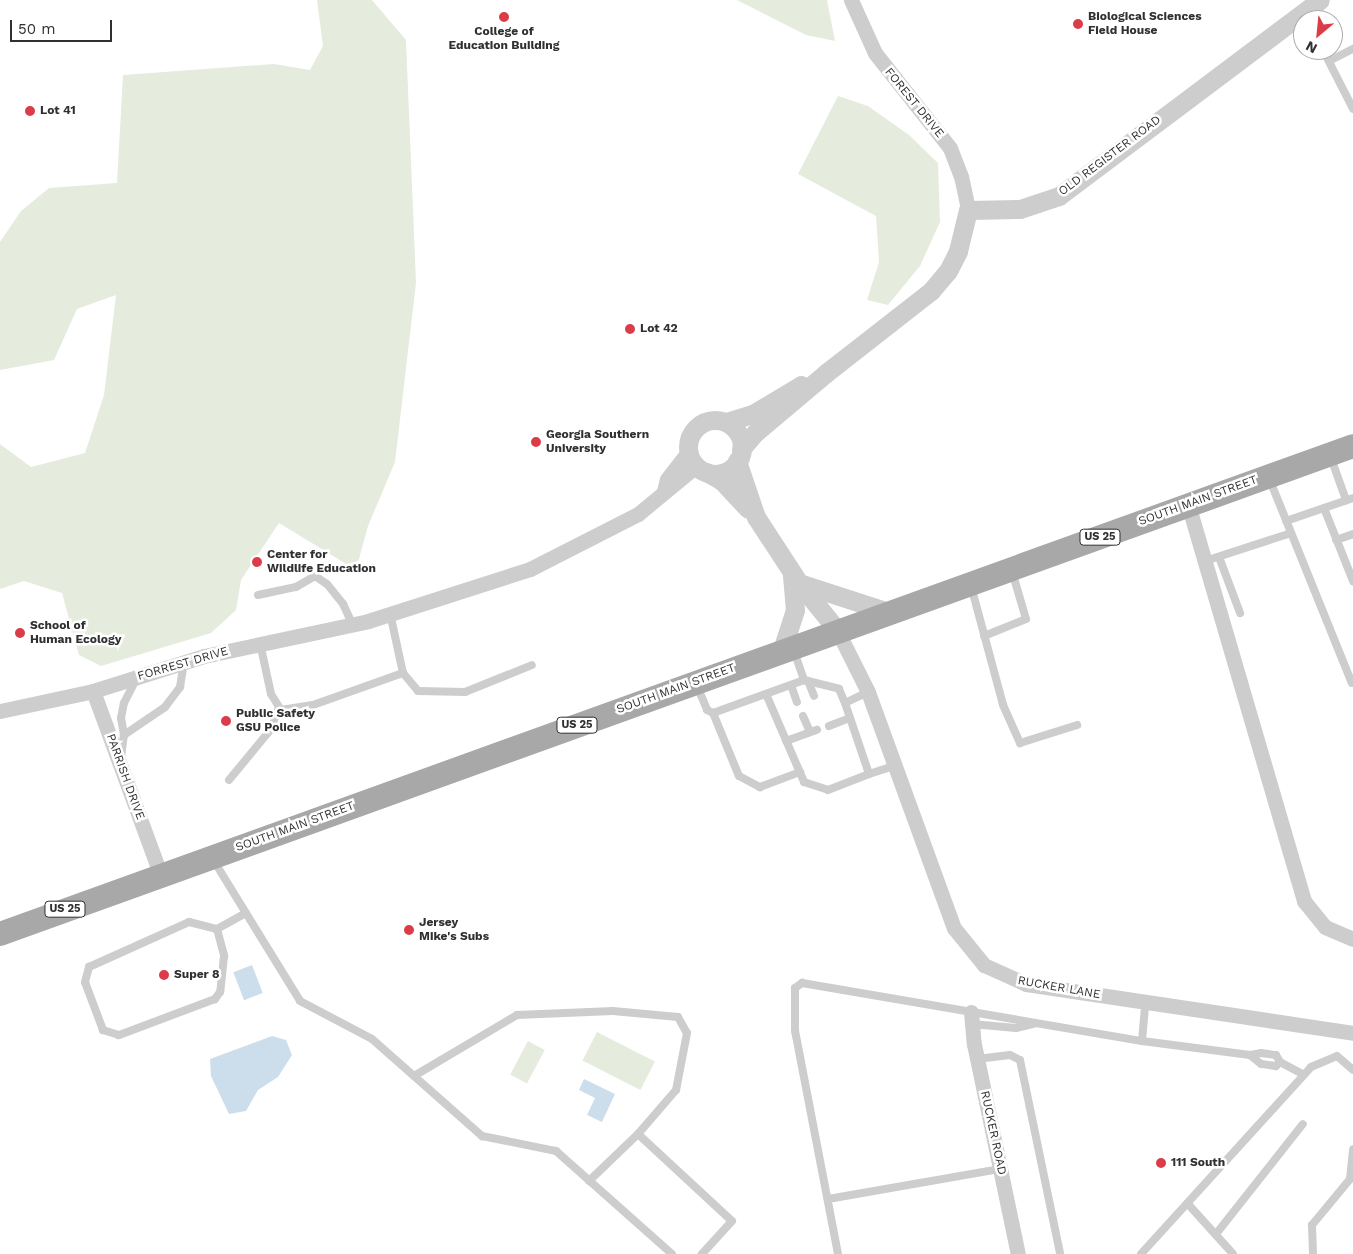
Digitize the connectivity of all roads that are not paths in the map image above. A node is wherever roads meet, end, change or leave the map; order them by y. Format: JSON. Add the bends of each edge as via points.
{"nodes":[{"id":1,"x":851,"y":0,"type":"edge"},
{"id":2,"x":1320,"y":0,"type":"edge"},
{"id":3,"x":1353,"y":49,"type":"edge"},
{"id":4,"x":1329,"y":61,"type":"joint"},
{"id":5,"x":1353,"y":109,"type":"edge"},
{"id":6,"x":968,"y":210,"type":"junction"},
{"id":7,"x":826,"y":373,"type":"junction"},
{"id":8,"x":726,"y":422,"type":"junction"},
{"id":9,"x":1353,"y":446,"type":"edge"},
{"id":10,"x":1329,"y":454,"type":"junction"},
{"id":11,"x":739,"y":455,"type":"junction"},
{"id":12,"x":697,"y":463,"type":"junction"},
{"id":13,"x":1268,"y":476,"type":"junction"},
{"id":14,"x":1350,"y":499,"type":"edge"},
{"id":15,"x":1188,"y":504,"type":"junction"},
{"id":16,"x":1324,"y":508,"type":"junction"},
{"id":17,"x":756,"y":517,"type":"junction"},
{"id":18,"x":1286,"y":521,"type":"junction"},
{"id":19,"x":1291,"y":533,"type":"junction"},
{"id":20,"x":1353,"y":534,"type":"edge"},
{"id":21,"x":1336,"y":540,"type":"junction"},
{"id":22,"x":1212,"y":559,"type":"junction"},
{"id":23,"x":1011,"y":569,"type":"junction"},
{"id":24,"x":795,"y":578,"type":"junction"},
{"id":25,"x":1353,"y":581,"type":"edge"},
{"id":26,"x":970,"y":584,"type":"junction"},
{"id":27,"x":258,"y":595,"type":"dead end"},
{"id":28,"x":888,"y":612,"type":"junction"},
{"id":29,"x":390,"y":613,"type":"junction"},
{"id":30,"x":1240,"y":613,"type":"dead end"},
{"id":31,"x":352,"y":623,"type":"junction"},
{"id":32,"x":837,"y":630,"type":"junction"},
{"id":33,"x":984,"y":636,"type":"junction"},
{"id":34,"x":260,"y":642,"type":"junction"},
{"id":35,"x":787,"y":648,"type":"junction"},
{"id":36,"x":184,"y":662,"type":"junction"},
{"id":37,"x":532,"y":665,"type":"dead end"},
{"id":38,"x":404,"y":673,"type":"junction"},
{"id":39,"x":138,"y":677,"type":"junction"},
{"id":40,"x":806,"y":681,"type":"junction"},
{"id":41,"x":696,"y":683,"type":"junction"},
{"id":42,"x":1352,"y":683,"type":"edge"},
{"id":43,"x":790,"y":685,"type":"junction"},
{"id":44,"x":93,"y":691,"type":"junction"},
{"id":45,"x":868,"y":692,"type":"junction"},
{"id":46,"x":766,"y":694,"type":"junction"},
{"id":47,"x":814,"y":696,"type":"dead end"},
{"id":48,"x":797,"y":702,"type":"dead end"},
{"id":49,"x":845,"y":703,"type":"junction"},
{"id":50,"x":279,"y":707,"type":"junction"},
{"id":51,"x":0,"y":711,"type":"edge"},
{"id":52,"x":713,"y":713,"type":"junction"},
{"id":53,"x":803,"y":716,"type":"dead end"},
{"id":54,"x":850,"y":718,"type":"junction"},
{"id":55,"x":1077,"y":725,"type":"dead end"},
{"id":56,"x":829,"y":726,"type":"dead end"},
{"id":57,"x":124,"y":735,"type":"junction"},
{"id":58,"x":786,"y":741,"type":"junction"},
{"id":59,"x":120,"y":762,"type":"junction"},
{"id":60,"x":896,"y":765,"type":"junction"},
{"id":61,"x":800,"y":772,"type":"junction"},
{"id":62,"x":869,"y":774,"type":"junction"},
{"id":63,"x":229,"y":780,"type":"dead end"},
{"id":64,"x":212,"y":857,"type":"junction"},
{"id":65,"x":158,"y":869,"type":"junction"},
{"id":66,"x":246,"y":912,"type":"junction"},
{"id":67,"x":217,"y":929,"type":"junction"},
{"id":68,"x":0,"y":934,"type":"edge"},
{"id":69,"x":1353,"y":938,"type":"edge"},
{"id":70,"x":1146,"y":1003,"type":"junction"},
{"id":71,"x":972,"y":1018,"type":"junction"},
{"id":72,"x":1033,"y":1024,"type":"junction"},
{"id":73,"x":1353,"y":1033,"type":"edge"},
{"id":74,"x":1142,"y":1041,"type":"junction"},
{"id":75,"x":977,"y":1059,"type":"junction"},
{"id":76,"x":1353,"y":1070,"type":"edge"},
{"id":77,"x":1304,"y":1075,"type":"junction"},
{"id":78,"x":414,"y":1076,"type":"junction"},
{"id":79,"x":1302,"y":1124,"type":"dead end"},
{"id":80,"x":638,"y":1134,"type":"junction"},
{"id":81,"x":1353,"y":1149,"type":"edge"},
{"id":82,"x":1000,"y":1169,"type":"junction"},
{"id":83,"x":589,"y":1181,"type":"junction"},
{"id":84,"x":828,"y":1199,"type":"junction"},
{"id":85,"x":1188,"y":1204,"type":"junction"},
{"id":86,"x":1216,"y":1234,"type":"junction"},
{"id":87,"x":672,"y":1254,"type":"edge"},
{"id":88,"x":702,"y":1254,"type":"edge"},
{"id":89,"x":838,"y":1254,"type":"edge"},
{"id":90,"x":1018,"y":1254,"type":"edge"},
{"id":91,"x":1060,"y":1254,"type":"edge"},
{"id":92,"x":1141,"y":1254,"type":"edge"},
{"id":93,"x":1233,"y":1254,"type":"edge"},
{"id":94,"x":1313,"y":1254,"type":"edge"}],
"edges":[{"from":1,"to":6,"type":"street","name":"FOREST DRIVE","via":[[875,53],[950,148],[961,176]]},
{"from":2,"to":6,"type":"street","name":"OLD REGISTER ROAD","via":[[1059,196],[1020,209]]},
{"from":3,"to":4,"type":"lane"},
{"from":4,"to":5,"type":"lane"},
{"from":6,"to":7,"type":"street","via":[[958,251],[948,271],[931,291]]},
{"from":7,"to":8,"type":"street","via":[[753,414]]},
{"from":7,"to":11,"type":"street","via":[[756,432]]},
{"from":8,"to":11,"type":"street","via":[[738,433]]},
{"from":8,"to":12,"type":"street","via":[[711,420],[698,426],[689,437]]},
{"from":9,"to":10,"type":"main road","name":"SOUTH MAIN STREET","number":"US 25"},
{"from":10,"to":13,"type":"main road","name":"SOUTH MAIN STREET","number":"US 25"},
{"from":10,"to":14,"type":"lane"},
{"from":11,"to":12,"type":"street","via":[[723,472]]},
{"from":11,"to":17,"type":"street"},
{"from":12,"to":17,"type":"street","via":[[722,481]]},
{"from":12,"to":29,"type":"street","name":"FORREST DRIVE","via":[[667,479],[664,491],[638,514],[530,570]]},
{"from":13,"to":15,"type":"main road","name":"SOUTH MAIN STREET","number":"US 25"},
{"from":13,"to":18,"type":"lane"},
{"from":14,"to":16,"type":"lane"},
{"from":15,"to":22,"type":"street"},
{"from":15,"to":23,"type":"main road","name":"SOUTH MAIN STREET","number":"US 25"},
{"from":16,"to":18,"type":"lane"},
{"from":16,"to":21,"type":"lane"},
{"from":17,"to":24,"type":"street"},
{"from":18,"to":19,"type":"lane"},
{"from":19,"to":22,"type":"lane"},
{"from":19,"to":42,"type":"lane"},
{"from":20,"to":21,"type":"lane"},
{"from":21,"to":25,"type":"lane"},
{"from":22,"to":30,"type":"lane"},
{"from":22,"to":69,"type":"street","via":[[1304,901],[1325,927]]},
{"from":23,"to":26,"type":"main road","name":"SOUTH MAIN STREET","number":"US 25"},
{"from":23,"to":33,"type":"lane","via":[[1026,619]]},
{"from":24,"to":28,"type":"street"},
{"from":24,"to":32,"type":"street"},
{"from":24,"to":35,"type":"street","via":[[795,610]]},
{"from":26,"to":28,"type":"main road","name":"SOUTH MAIN STREET","number":"US 25"},
{"from":26,"to":33,"type":"lane"},
{"from":27,"to":31,"type":"lane","via":[[296,587],[315,576],[327,584],[343,604]]},
{"from":28,"to":32,"type":"main road","name":"SOUTH MAIN STREET","number":"US 25"},
{"from":29,"to":31,"type":"street","name":"FORREST DRIVE"},
{"from":29,"to":38,"type":"lane"},
{"from":31,"to":34,"type":"street","name":"FORREST DRIVE"},
{"from":32,"to":35,"type":"main road","name":"SOUTH MAIN STREET","number":"US 25"},
{"from":32,"to":45,"type":"street","name":"RUCKER LANE"},
{"from":33,"to":55,"type":"lane","via":[[1003,705],[1020,743]]},
{"from":34,"to":36,"type":"street","name":"FORREST DRIVE"},
{"from":34,"to":50,"type":"lane","via":[[271,694]]},
{"from":35,"to":40,"type":"lane"},
{"from":35,"to":41,"type":"main road","name":"SOUTH MAIN STREET","number":"US 25"},
{"from":36,"to":39,"type":"street","name":"FORREST DRIVE"},
{"from":36,"to":57,"type":"lane","via":[[180,688],[165,707]]},
{"from":37,"to":38,"type":"lane","via":[[464,692],[418,691]]},
{"from":38,"to":50,"type":"lane","via":[[314,705],[281,710]]},
{"from":39,"to":44,"type":"street","name":"FORREST DRIVE"},
{"from":39,"to":57,"type":"lane","via":[[124,703],[121,718]]},
{"from":40,"to":43,"type":"lane"},
{"from":40,"to":47,"type":"lane"},
{"from":40,"to":49,"type":"lane","via":[[839,689]]},
{"from":41,"to":52,"type":"lane","via":[[707,710]]},
{"from":41,"to":64,"type":"main road","name":"SOUTH MAIN STREET","number":"US 25"},
{"from":43,"to":46,"type":"lane"},
{"from":43,"to":48,"type":"lane"},
{"from":44,"to":51,"type":"street","name":"FORREST DRIVE"},
{"from":44,"to":59,"type":"street","name":"PARRISH DRIVE"},
{"from":45,"to":49,"type":"lane"},
{"from":45,"to":60,"type":"street","name":"RUCKER LANE"},
{"from":46,"to":52,"type":"lane"},
{"from":46,"to":58,"type":"lane"},
{"from":49,"to":54,"type":"lane"},
{"from":50,"to":63,"type":"lane","via":[[271,729]]},
{"from":52,"to":61,"type":"lane","via":[[739,776],[760,787]]},
{"from":53,"to":58,"type":"lane","via":[[813,731]]},
{"from":54,"to":56,"type":"lane"},
{"from":54,"to":62,"type":"lane"},
{"from":57,"to":59,"type":"lane"},
{"from":58,"to":61,"type":"lane"},
{"from":59,"to":65,"type":"street","name":"PARRISH DRIVE"},
{"from":60,"to":62,"type":"lane"},
{"from":60,"to":70,"type":"street","name":"RUCKER LANE","via":[[954,928],[984,965],[1026,984]]},
{"from":61,"to":62,"type":"lane","via":[[804,782],[828,790]]},
{"from":64,"to":65,"type":"main road","name":"SOUTH MAIN STREET","number":"US 25"},
{"from":64,"to":66,"type":"lane"},
{"from":65,"to":68,"type":"main road","name":"SOUTH MAIN STREET","number":"US 25"},
{"from":66,"to":67,"type":"lane"},
{"from":66,"to":78,"type":"lane","via":[[300,1001],[372,1039]]},
{"from":67,"to":67,"type":"lane","via":[[189,922],[88,966],[85,982],[103,1030],[119,1035],[215,999],[220,992],[224,956]]},
{"from":70,"to":73,"type":"street","name":"RUCKER LANE"},
{"from":70,"to":74,"type":"lane"},
{"from":71,"to":72,"type":"lane","via":[[1017,1017]]},
{"from":71,"to":72,"type":"lane","via":[[1016,1028]]},
{"from":71,"to":75,"type":"street","name":"RUCKER ROAD"},
{"from":71,"to":84,"type":"lane","via":[[802,983],[795,988],[795,1030]]},
{"from":72,"to":74,"type":"lane"},
{"from":74,"to":77,"type":"lane","via":[[1250,1055],[1276,1055],[1280,1062]]},
{"from":75,"to":82,"type":"street","name":"RUCKER ROAD"},
{"from":75,"to":91,"type":"lane","via":[[1010,1055],[1020,1060]]},
{"from":76,"to":77,"type":"lane","via":[[1337,1056],[1319,1061]]},
{"from":77,"to":85,"type":"lane"},
{"from":78,"to":80,"type":"lane","via":[[516,1014],[613,1011],[678,1017],[687,1033],[676,1090]]},
{"from":78,"to":83,"type":"lane","via":[[482,1136],[556,1151]]},
{"from":79,"to":86,"type":"lane"},
{"from":80,"to":83,"type":"lane"},
{"from":80,"to":88,"type":"lane","via":[[732,1221]]},
{"from":81,"to":94,"type":"lane","via":[[1350,1179],[1312,1225]]},
{"from":82,"to":84,"type":"lane"},
{"from":82,"to":90,"type":"street","name":"RUCKER ROAD"},
{"from":83,"to":87,"type":"lane"},
{"from":84,"to":89,"type":"lane"},
{"from":85,"to":86,"type":"lane"},
{"from":85,"to":92,"type":"lane"},
{"from":86,"to":93,"type":"lane"}]}
